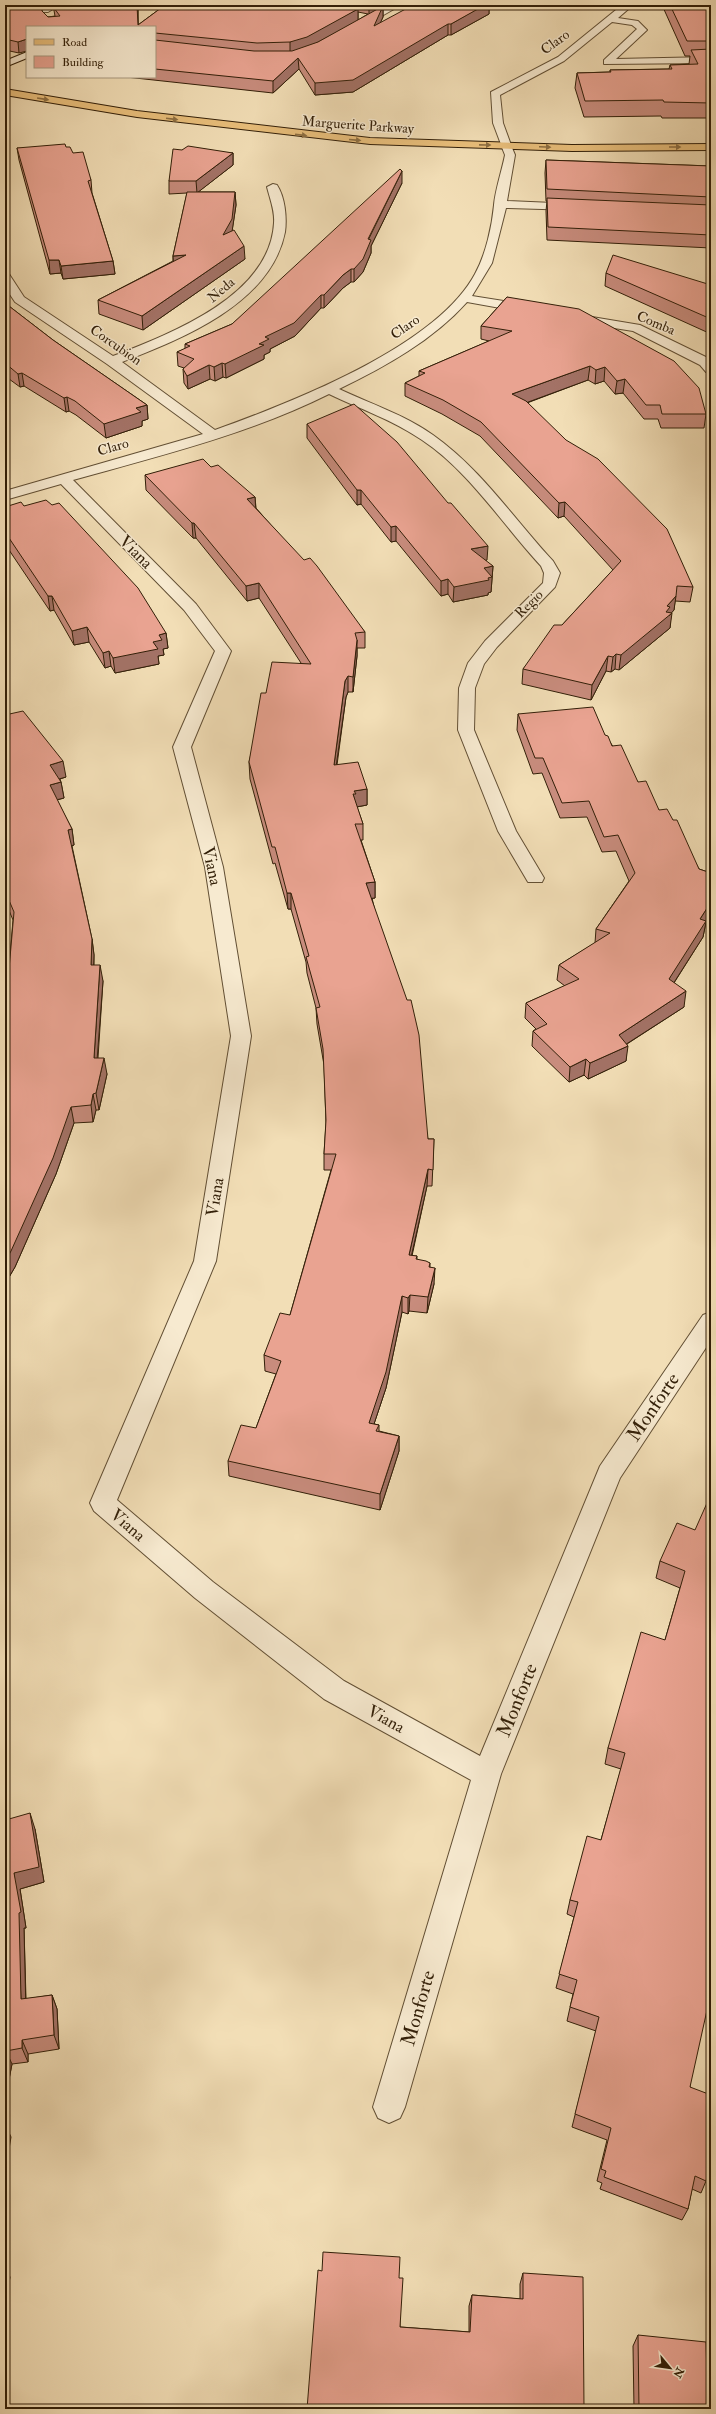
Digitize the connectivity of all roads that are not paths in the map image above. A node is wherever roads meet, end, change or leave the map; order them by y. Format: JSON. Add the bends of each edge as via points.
{"nodes":[{"id":1,"x":396,"y":5,"type":"edge"},
{"id":2,"x":628,"y":5,"type":"edge"},
{"id":3,"x":48,"y":7,"type":"edge"},
{"id":4,"x":5,"y":8,"type":"edge"},
{"id":5,"x":356,"y":16,"type":"edge"},
{"id":6,"x":370,"y":19,"type":"junction"},
{"id":7,"x":610,"y":19,"type":"junction"},
{"id":8,"x":49,"y":21,"type":"edge"},
{"id":9,"x":349,"y":30,"type":"edge"},
{"id":10,"x":26,"y":55,"type":"edge"},
{"id":11,"x":711,"y":60,"type":"edge"},
{"id":12,"x":607,"y":62,"type":"junction"},
{"id":13,"x":5,"y":64,"type":"edge"},
{"id":14,"x":603,"y":74,"type":"edge"},
{"id":15,"x":24,"y":84,"type":"dead end"},
{"id":16,"x":5,"y":92,"type":"edge"},
{"id":17,"x":91,"y":95,"type":"dead end"},
{"id":18,"x":144,"y":104,"type":"dead end"},
{"id":19,"x":317,"y":124,"type":"dead end"},
{"id":20,"x":487,"y":131,"type":"dead end"},
{"id":21,"x":506,"y":132,"type":"junction"},
{"id":22,"x":506,"y":146,"type":"junction"},
{"id":23,"x":711,"y":147,"type":"edge"},
{"id":24,"x":273,"y":187,"type":"dead end"},
{"id":25,"x":499,"y":204,"type":"junction"},
{"id":26,"x":585,"y":208,"type":"edge"},
{"id":27,"x":5,"y":277,"type":"edge"},
{"id":28,"x":465,"y":298,"type":"junction"},
{"id":29,"x":543,"y":312,"type":"edge"},
{"id":30,"x":558,"y":315,"type":"edge"},
{"id":31,"x":112,"y":362,"type":"junction"},
{"id":32,"x":711,"y":369,"type":"edge"},
{"id":33,"x":328,"y":389,"type":"junction"},
{"id":34,"x":213,"y":436,"type":"junction"},
{"id":35,"x":63,"y":478,"type":"junction"},
{"id":36,"x":5,"y":496,"type":"edge"},
{"id":37,"x":535,"y":878,"type":"dead end"},
{"id":38,"x":711,"y":1321,"type":"edge"},
{"id":39,"x":487,"y":1774,"type":"junction"},
{"id":40,"x":389,"y":2107,"type":"dead end"}],
"edges":[{"from":1,"to":6,"type":"street"},
{"from":2,"to":7,"type":"street","name":"Claro"},
{"from":3,"to":4,"type":"street"},
{"from":3,"to":8,"type":"street"},
{"from":5,"to":6,"type":"street"},
{"from":6,"to":9,"type":"street"},
{"from":7,"to":12,"type":"street","via":[[635,23],[641,26],[642,30]]},
{"from":7,"to":21,"type":"street","name":"Claro","via":[[561,59],[495,94]]},
{"from":10,"to":13,"type":"street"},
{"from":11,"to":12,"type":"street"},
{"from":12,"to":14,"type":"street"},
{"from":15,"to":17,"type":"main road"},
{"from":16,"to":22,"type":"main road","name":"Marguerite Parkway","one_way":true,"via":[[137,114],[316,136],[385,142]]},
{"from":18,"to":19,"type":"main road","name":"Marguerite Parkway"},
{"from":20,"to":21,"type":"main road"},
{"from":21,"to":22,"type":"street","name":"Claro"},
{"from":22,"to":23,"type":"main road","name":"Marguerite Parkway","one_way":true},
{"from":22,"to":25,"type":"street","name":"Claro","via":[[510,155]]},
{"from":24,"to":31,"type":"street","name":"Neda","via":[[280,217],[275,249],[252,283],[211,318],[176,336]]},
{"from":25,"to":26,"type":"street"},
{"from":25,"to":28,"type":"street","name":"Claro","via":[[482,273]]},
{"from":27,"to":31,"type":"street","name":"Corcubion","via":[[19,299]]},
{"from":28,"to":29,"type":"street"},
{"from":28,"to":33,"type":"street","name":"Claro","via":[[428,331],[376,366]]},
{"from":30,"to":32,"type":"street","name":"Comba","via":[[636,328],[705,362]]},
{"from":31,"to":34,"type":"street","name":"Corcubion"},
{"from":33,"to":34,"type":"street","name":"Claro","via":[[271,416]]},
{"from":33,"to":37,"type":"street","name":"Regio","via":[[418,432],[439,446],[548,564],[552,573],[550,584],[490,644],[476,663],[467,688],[466,730],[507,831]]},
{"from":34,"to":35,"type":"street","name":"Claro"},
{"from":35,"to":36,"type":"street","name":"Claro"},
{"from":35,"to":39,"type":"street","name":"Viana","via":[[190,607],[223,651],[182,747],[214,867],[241,1036],[205,1261],[103,1503],[204,1590],[334,1690]]},
{"from":38,"to":39,"type":"street","name":"Monforte","via":[[609,1473]]},
{"from":39,"to":40,"type":"street","name":"Monforte"}]}
